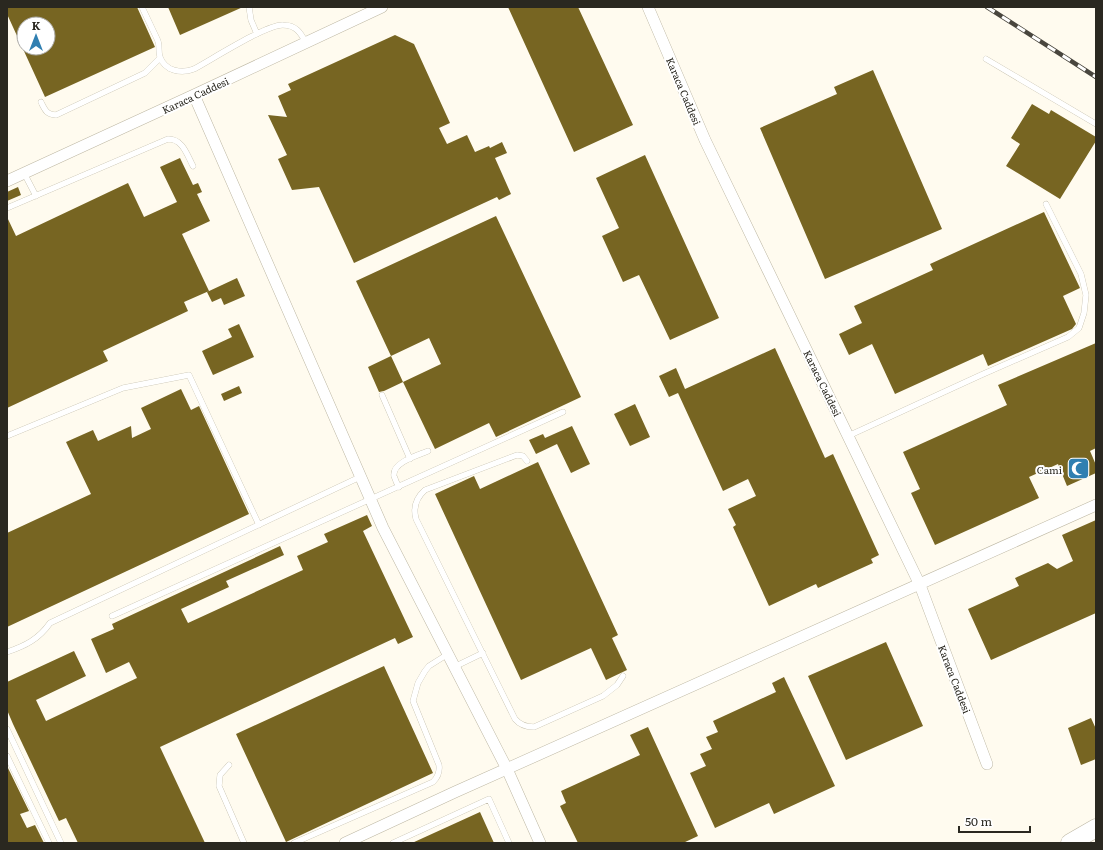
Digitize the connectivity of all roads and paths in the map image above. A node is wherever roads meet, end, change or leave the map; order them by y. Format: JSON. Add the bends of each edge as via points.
{"nodes":[{"id":1,"x":142,"y":7,"type":"edge"},
{"id":2,"x":249,"y":7,"type":"edge"},
{"id":3,"x":382,"y":7,"type":"edge"},
{"id":4,"x":648,"y":7,"type":"edge"},
{"id":5,"x":257,"y":34,"type":"junction"},
{"id":6,"x":306,"y":42,"type":"junction"},
{"id":7,"x":160,"y":58,"type":"junction"},
{"id":8,"x":986,"y":59,"type":"dead end"},
{"id":9,"x":194,"y":95,"type":"junction"},
{"id":10,"x":41,"y":102,"type":"dead end"},
{"id":11,"x":1096,"y":124,"type":"edge"},
{"id":12,"x":193,"y":166,"type":"dead end"},
{"id":13,"x":24,"y":173,"type":"junction"},
{"id":14,"x":7,"y":181,"type":"edge"},
{"id":15,"x":36,"y":196,"type":"junction"},
{"id":16,"x":1046,"y":204,"type":"dead end"},
{"id":17,"x":7,"y":208,"type":"edge"},
{"id":18,"x":382,"y":395,"type":"dead end"},
{"id":19,"x":563,"y":412,"type":"dead end"},
{"id":20,"x":7,"y":436,"type":"edge"},
{"id":21,"x":848,"y":436,"type":"junction"},
{"id":22,"x":428,"y":451,"type":"dead end"},
{"id":23,"x":410,"y":459,"type":"junction"},
{"id":24,"x":527,"y":461,"type":"dead end"},
{"id":25,"x":360,"y":477,"type":"junction"},
{"id":26,"x":399,"y":487,"type":"junction"},
{"id":27,"x":370,"y":500,"type":"junction"},
{"id":28,"x":1096,"y":505,"type":"edge"},
{"id":29,"x":259,"y":525,"type":"junction"},
{"id":30,"x":920,"y":585,"type":"junction"},
{"id":31,"x":112,"y":616,"type":"dead end"},
{"id":32,"x":7,"y":652,"type":"edge"},
{"id":33,"x":483,"y":653,"type":"junction"},
{"id":34,"x":448,"y":654,"type":"junction"},
{"id":35,"x":454,"y":667,"type":"junction"},
{"id":36,"x":623,"y":676,"type":"dead end"},
{"id":37,"x":7,"y":729,"type":"edge"},
{"id":38,"x":7,"y":756,"type":"edge"},
{"id":39,"x":987,"y":764,"type":"dead end"},
{"id":40,"x":229,"y":765,"type":"dead end"},
{"id":41,"x":507,"y":769,"type":"junction"},
{"id":42,"x":1096,"y":828,"type":"edge"},
{"id":43,"x":49,"y":843,"type":"edge"},
{"id":44,"x":61,"y":843,"type":"edge"},
{"id":45,"x":244,"y":843,"type":"edge"},
{"id":46,"x":294,"y":843,"type":"edge"},
{"id":47,"x":345,"y":843,"type":"edge"},
{"id":48,"x":393,"y":843,"type":"edge"},
{"id":49,"x":509,"y":843,"type":"edge"},
{"id":50,"x":540,"y":843,"type":"edge"},
{"id":51,"x":1070,"y":843,"type":"edge"}],
"edges":[{"from":1,"to":7,"type":"lane","via":[[158,42]]},
{"from":2,"to":5,"type":"lane"},
{"from":3,"to":6,"type":"street","name":"Karaca Caddesi"},
{"from":4,"to":21,"type":"street","name":"Karaca Caddesi","via":[[705,140]]},
{"from":5,"to":6,"type":"lane","via":[[276,25],[288,25],[300,31]]},
{"from":5,"to":7,"type":"lane","via":[[189,71],[172,70]]},
{"from":6,"to":9,"type":"street","name":"Karaca Caddesi"},
{"from":7,"to":10,"type":"lane","via":[[144,73],[56,115],[45,112]]},
{"from":8,"to":11,"type":"lane"},
{"from":9,"to":13,"type":"street","name":"Karaca Caddesi"},
{"from":9,"to":25,"type":"street"},
{"from":12,"to":15,"type":"lane","via":[[180,142],[168,139]]},
{"from":13,"to":14,"type":"street","name":"Karaca Caddesi"},
{"from":13,"to":15,"type":"lane"},
{"from":15,"to":17,"type":"lane"},
{"from":16,"to":21,"type":"lane","via":[[1081,274],[1086,295],[1079,328],[1068,337]]},
{"from":18,"to":23,"type":"lane"},
{"from":19,"to":26,"type":"lane"},
{"from":20,"to":29,"type":"lane","via":[[123,388],[189,376]]},
{"from":21,"to":30,"type":"street","name":"Karaca Caddesi"},
{"from":22,"to":23,"type":"lane"},
{"from":23,"to":26,"type":"lane","via":[[398,465],[394,471]]},
{"from":24,"to":33,"type":"lane","via":[[523,456],[517,455],[425,490],[415,504],[416,520]]},
{"from":25,"to":27,"type":"street"},
{"from":25,"to":29,"type":"lane"},
{"from":26,"to":27,"type":"lane"},
{"from":27,"to":31,"type":"lane"},
{"from":27,"to":34,"type":"street"},
{"from":28,"to":30,"type":"street"},
{"from":29,"to":32,"type":"lane","via":[[50,623],[43,633],[30,643]]},
{"from":30,"to":39,"type":"street","name":"Karaca Caddesi"},
{"from":30,"to":41,"type":"street"},
{"from":33,"to":35,"type":"lane"},
{"from":33,"to":36,"type":"lane","via":[[515,719],[528,727],[534,727],[603,696],[617,685]]},
{"from":34,"to":35,"type":"street"},
{"from":34,"to":46,"type":"lane","via":[[425,671],[418,682],[413,701],[439,766],[435,780]]},
{"from":35,"to":41,"type":"street"},
{"from":37,"to":44,"type":"lane"},
{"from":38,"to":43,"type":"lane"},
{"from":40,"to":45,"type":"lane","via":[[220,775],[219,786]]},
{"from":41,"to":47,"type":"street"},
{"from":41,"to":50,"type":"street"},
{"from":42,"to":51,"type":"highway"},
{"from":48,"to":49,"type":"lane","via":[[489,799]]}]}
